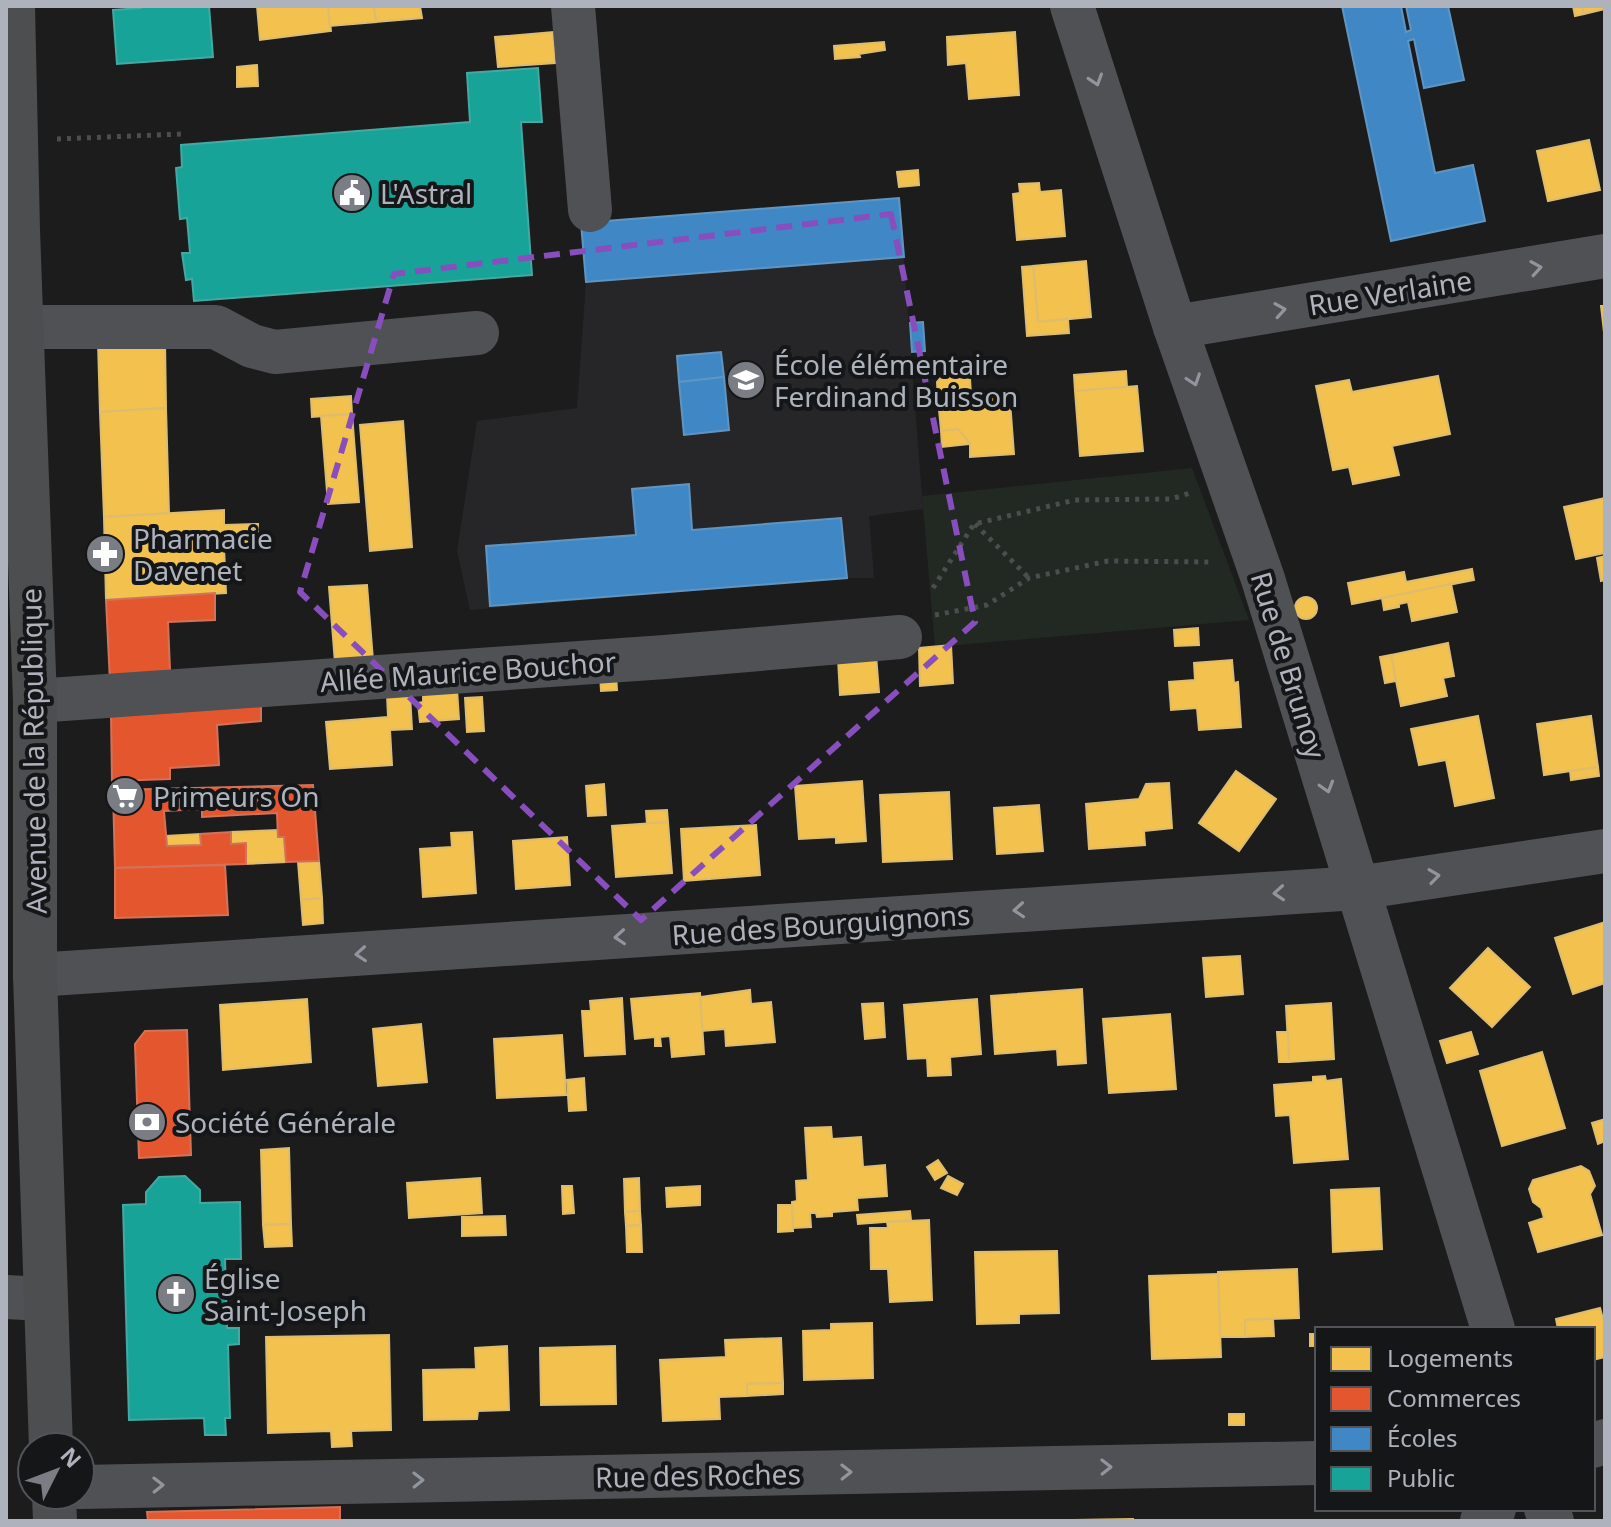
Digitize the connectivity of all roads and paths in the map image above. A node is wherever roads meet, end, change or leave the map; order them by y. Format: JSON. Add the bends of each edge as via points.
{"nodes":[{"id":1,"x":13,"y":6,"type":"edge"},
{"id":2,"x":573,"y":6,"type":"edge"},
{"id":3,"x":1072,"y":6,"type":"edge"},
{"id":4,"x":181,"y":134,"type":"dead end"},
{"id":5,"x":13,"y":163,"type":"edge"},
{"id":6,"x":590,"y":210,"type":"dead end"},
{"id":7,"x":1605,"y":256,"type":"edge"},
{"id":8,"x":21,"y":327,"type":"junction"},
{"id":9,"x":1175,"y":327,"type":"junction"},
{"id":10,"x":477,"y":333,"type":"dead end"},
{"id":11,"x":1230,"y":482,"type":"junction"},
{"id":12,"x":974,"y":524,"type":"junction"},
{"id":13,"x":1254,"y":550,"type":"junction"},
{"id":14,"x":1029,"y":578,"type":"junction"},
{"id":15,"x":933,"y":588,"type":"dead end"},
{"id":16,"x":894,"y":638,"type":"joint"},
{"id":17,"x":25,"y":720,"type":"edge"},
{"id":18,"x":1605,"y":851,"type":"edge"},
{"id":19,"x":1357,"y":888,"type":"junction"},
{"id":20,"x":35,"y":975,"type":"junction"},
{"id":21,"x":26,"y":1298,"type":"edge"},
{"id":22,"x":1492,"y":1327,"type":"edge"},
{"id":23,"x":48,"y":1431,"type":"edge"},
{"id":24,"x":1315,"y":1463,"type":"edge"},
{"id":25,"x":96,"y":1487,"type":"edge"}],
"edges":[{"from":1,"to":5,"type":"main road","name":"Avenue de la République"},
{"from":2,"to":6,"type":"street"},
{"from":3,"to":9,"type":"street","name":"Rue de Brunoy","one_way":true},
{"from":4,"to":5,"type":"path","via":[[103,139]]},
{"from":5,"to":8,"type":"main road","name":"Avenue de la République"},
{"from":9,"to":7,"type":"street","name":"Rue Verlaine","one_way":true},
{"from":8,"to":10,"type":"street","via":[[216,327],[275,352]]},
{"from":8,"to":17,"type":"main road","name":"Avenue de la République"},
{"from":9,"to":11,"type":"street","name":"Rue de Brunoy","one_way":true},
{"from":11,"to":12,"type":"path","via":[[1171,499],[1075,500]]},
{"from":11,"to":13,"type":"street","name":"Rue de Brunoy"},
{"from":12,"to":14,"type":"path"},
{"from":12,"to":15,"type":"path"},
{"from":13,"to":14,"type":"path","via":[[1222,561],[1108,561]]},
{"from":13,"to":19,"type":"street","name":"Rue de Brunoy","one_way":true},
{"from":14,"to":16,"type":"path","via":[[987,605],[897,621]]},
{"from":16,"to":17,"type":"street","name":"Allée Maurice Bouchor"},
{"from":17,"to":20,"type":"main road","name":"Avenue de la République"},
{"from":19,"to":18,"type":"street","name":"Rue des Bourguignons","one_way":true},
{"from":19,"to":20,"type":"street","name":"Rue des Bourguignons","one_way":true},
{"from":19,"to":22,"type":"street","name":"Rue de Brunoy"},
{"from":20,"to":21,"type":"main road","name":"Avenue de la République"},
{"from":21,"to":23,"type":"main road","name":"Avenue de la République"},
{"from":25,"to":24,"type":"street","name":"Rue des Roches","one_way":true}]}
